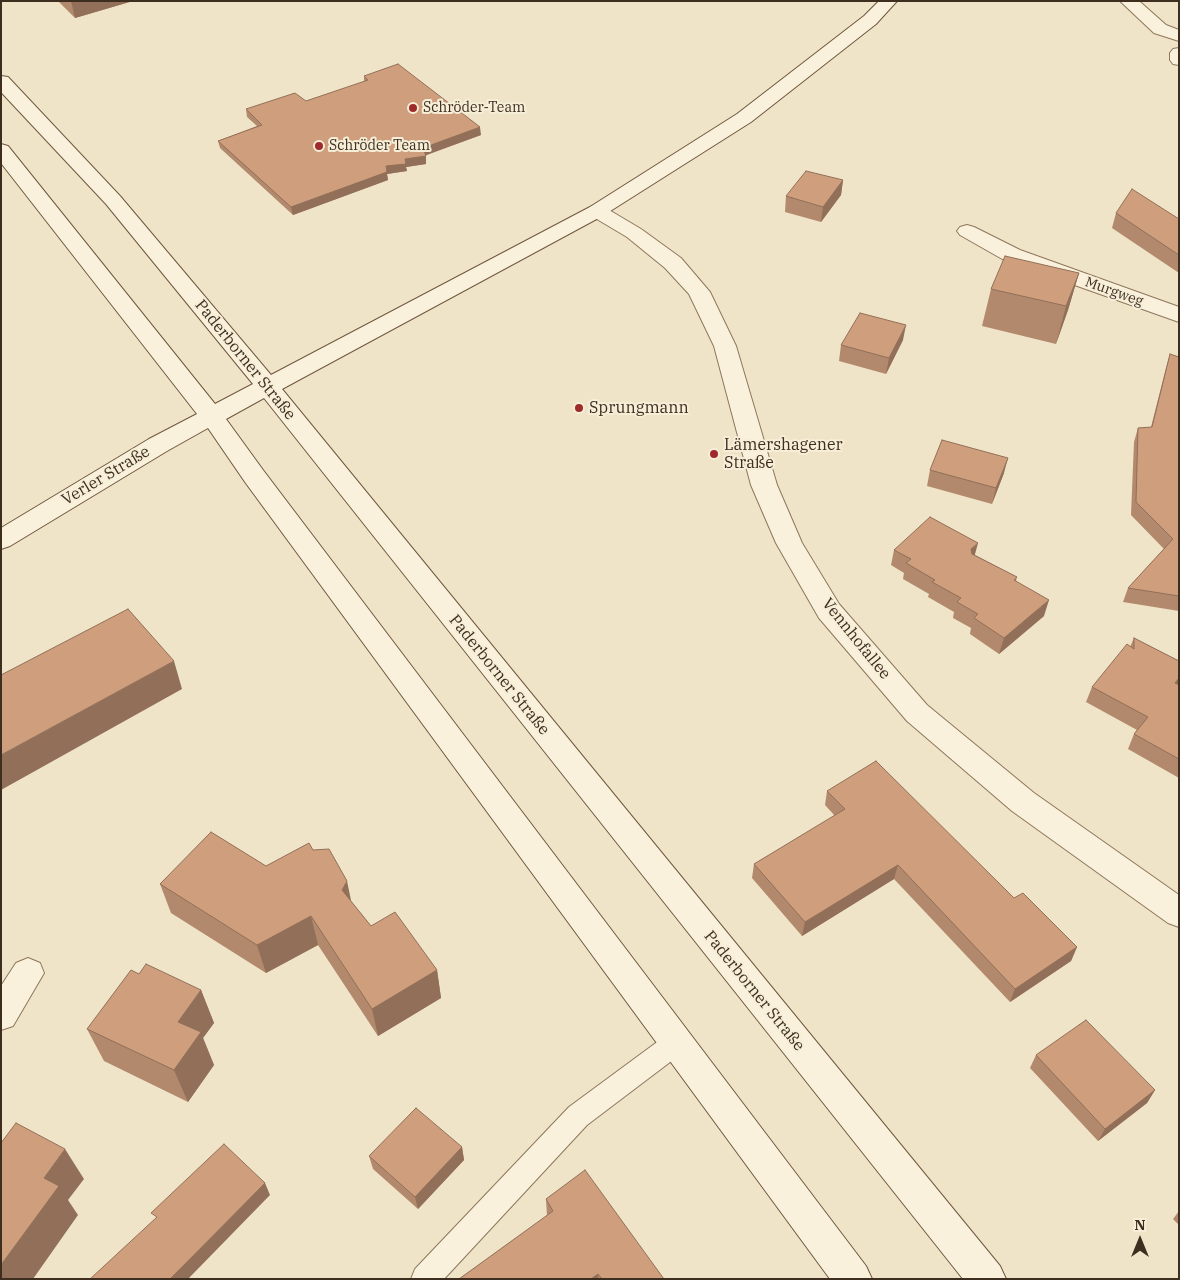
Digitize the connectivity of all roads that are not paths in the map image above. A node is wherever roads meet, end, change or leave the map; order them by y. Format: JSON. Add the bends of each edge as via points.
{"nodes":[{"id":1,"x":889,"y":1,"type":"edge"},
{"id":2,"x":1128,"y":1,"type":"edge"},
{"id":3,"x":1179,"y":36,"type":"edge"},
{"id":4,"x":1179,"y":53,"type":"edge"},
{"id":5,"x":1179,"y":60,"type":"edge"},
{"id":6,"x":1,"y":81,"type":"edge"},
{"id":7,"x":1,"y":150,"type":"edge"},
{"id":8,"x":597,"y":211,"type":"junction"},
{"id":9,"x":967,"y":230,"type":"dead end"},
{"id":10,"x":1179,"y":315,"type":"edge"},
{"id":11,"x":267,"y":386,"type":"junction"},
{"id":12,"x":212,"y":416,"type":"junction"},
{"id":13,"x":1,"y":540,"type":"edge"},
{"id":14,"x":1179,"y":913,"type":"edge"},
{"id":15,"x":28,"y":974,"type":"dead end"},
{"id":16,"x":1,"y":1015,"type":"edge"},
{"id":17,"x":677,"y":1042,"type":"junction"},
{"id":18,"x":425,"y":1279,"type":"edge"},
{"id":19,"x":853,"y":1279,"type":"edge"},
{"id":20,"x":988,"y":1279,"type":"edge"}],
"edges":[{"from":1,"to":8,"type":"main road","via":[[870,20],[744,118]]},
{"from":2,"to":3,"type":"main road","via":[[1160,29]]},
{"from":4,"to":5,"type":"main road"},
{"from":6,"to":11,"type":"main road","name":"Paderborner Straße","via":[[113,200]]},
{"from":7,"to":12,"type":"main road"},
{"from":8,"to":11,"type":"main road"},
{"from":8,"to":14,"type":"main road","name":"Vennhofallee","via":[[634,233],[673,263],[699,292],[725,346],[764,485],[789,543],[829,611],[917,713],[1023,802]]},
{"from":9,"to":10,"type":"main road","name":"Murgweg","via":[[1012,255]]},
{"from":11,"to":12,"type":"main road","name":"Verler Straße"},
{"from":11,"to":20,"type":"main road","name":"Paderborner Straße"},
{"from":12,"to":13,"type":"main road","name":"Verler Straße"},
{"from":12,"to":17,"type":"main road"},
{"from":15,"to":16,"type":"main road"},
{"from":17,"to":18,"type":"lane","via":[[578,1116]]},
{"from":17,"to":19,"type":"main road"}]}
